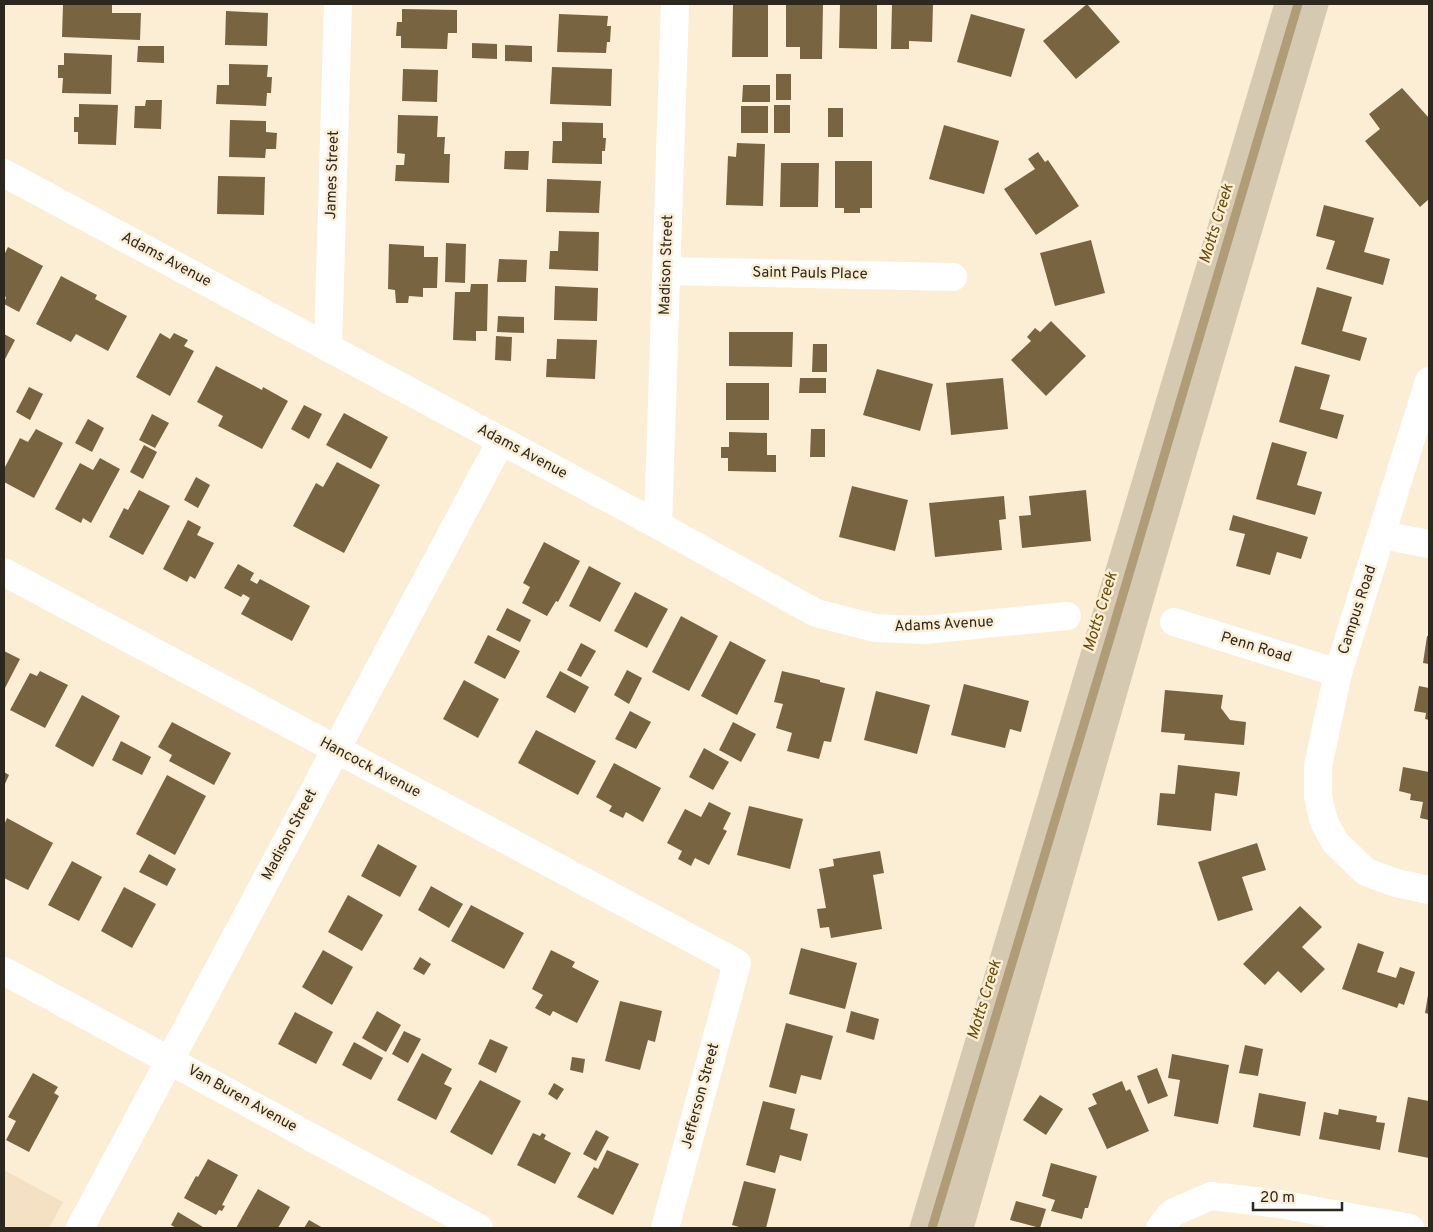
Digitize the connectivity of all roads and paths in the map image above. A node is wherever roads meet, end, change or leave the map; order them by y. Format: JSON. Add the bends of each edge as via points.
{"nodes":[{"id":1,"x":338,"y":4,"type":"edge"},
{"id":2,"x":675,"y":4,"type":"edge"},
{"id":3,"x":4,"y":172,"type":"edge"},
{"id":4,"x":667,"y":271,"type":"junction"},
{"id":5,"x":953,"y":277,"type":"dead end"},
{"id":6,"x":328,"y":347,"type":"junction"},
{"id":7,"x":1429,"y":381,"type":"edge"},
{"id":8,"x":501,"y":442,"type":"junction"},
{"id":9,"x":658,"y":525,"type":"junction"},
{"id":10,"x":1382,"y":535,"type":"junction"},
{"id":11,"x":1429,"y":544,"type":"edge"},
{"id":12,"x":4,"y":572,"type":"edge"},
{"id":13,"x":1067,"y":616,"type":"dead end"},
{"id":14,"x":1174,"y":622,"type":"dead end"},
{"id":15,"x":1338,"y":673,"type":"junction"},
{"id":16,"x":336,"y":750,"type":"junction"},
{"id":17,"x":1429,"y":890,"type":"edge"},
{"id":18,"x":737,"y":963,"type":"joint"},
{"id":19,"x":4,"y":970,"type":"edge"},
{"id":20,"x":170,"y":1060,"type":"junction"},
{"id":21,"x":1166,"y":1221,"type":"edge"},
{"id":22,"x":80,"y":1228,"type":"edge"},
{"id":23,"x":479,"y":1228,"type":"edge"},
{"id":24,"x":665,"y":1228,"type":"edge"},
{"id":25,"x":1410,"y":1228,"type":"edge"}],
"edges":[{"from":1,"to":6,"type":"street","name":"James Street"},
{"from":2,"to":4,"type":"street","name":"Madison Street"},
{"from":3,"to":6,"type":"street","name":"Adams Avenue"},
{"from":4,"to":5,"type":"street","name":"Saint Pauls Place"},
{"from":4,"to":9,"type":"street","name":"Madison Street"},
{"from":6,"to":8,"type":"street","name":"Adams Avenue"},
{"from":7,"to":10,"type":"street","name":"Campus Road"},
{"from":8,"to":9,"type":"street","name":"Adams Avenue"},
{"from":8,"to":16,"type":"street","name":"Madison Street"},
{"from":9,"to":13,"type":"street","name":"Adams Avenue","via":[[816,613],[875,628],[924,630]]},
{"from":10,"to":11,"type":"street"},
{"from":10,"to":15,"type":"street","name":"Campus Road"},
{"from":12,"to":16,"type":"street","name":"Hancock Avenue"},
{"from":14,"to":15,"type":"street","name":"Penn Road"},
{"from":15,"to":17,"type":"street","name":"Campus Road","via":[[1318,766],[1318,796],[1324,822],[1335,842],[1366,872]]},
{"from":16,"to":18,"type":"street","name":"Hancock Avenue"},
{"from":16,"to":20,"type":"street","name":"Madison Street"},
{"from":18,"to":24,"type":"street","name":"Jefferson Street"},
{"from":19,"to":20,"type":"street","name":"Van Buren Avenue"},
{"from":20,"to":22,"type":"street","name":"Madison Street"},
{"from":20,"to":23,"type":"street","name":"Van Buren Avenue"},
{"from":21,"to":25,"type":"street","via":[[1211,1196],[1279,1204]]}]}
